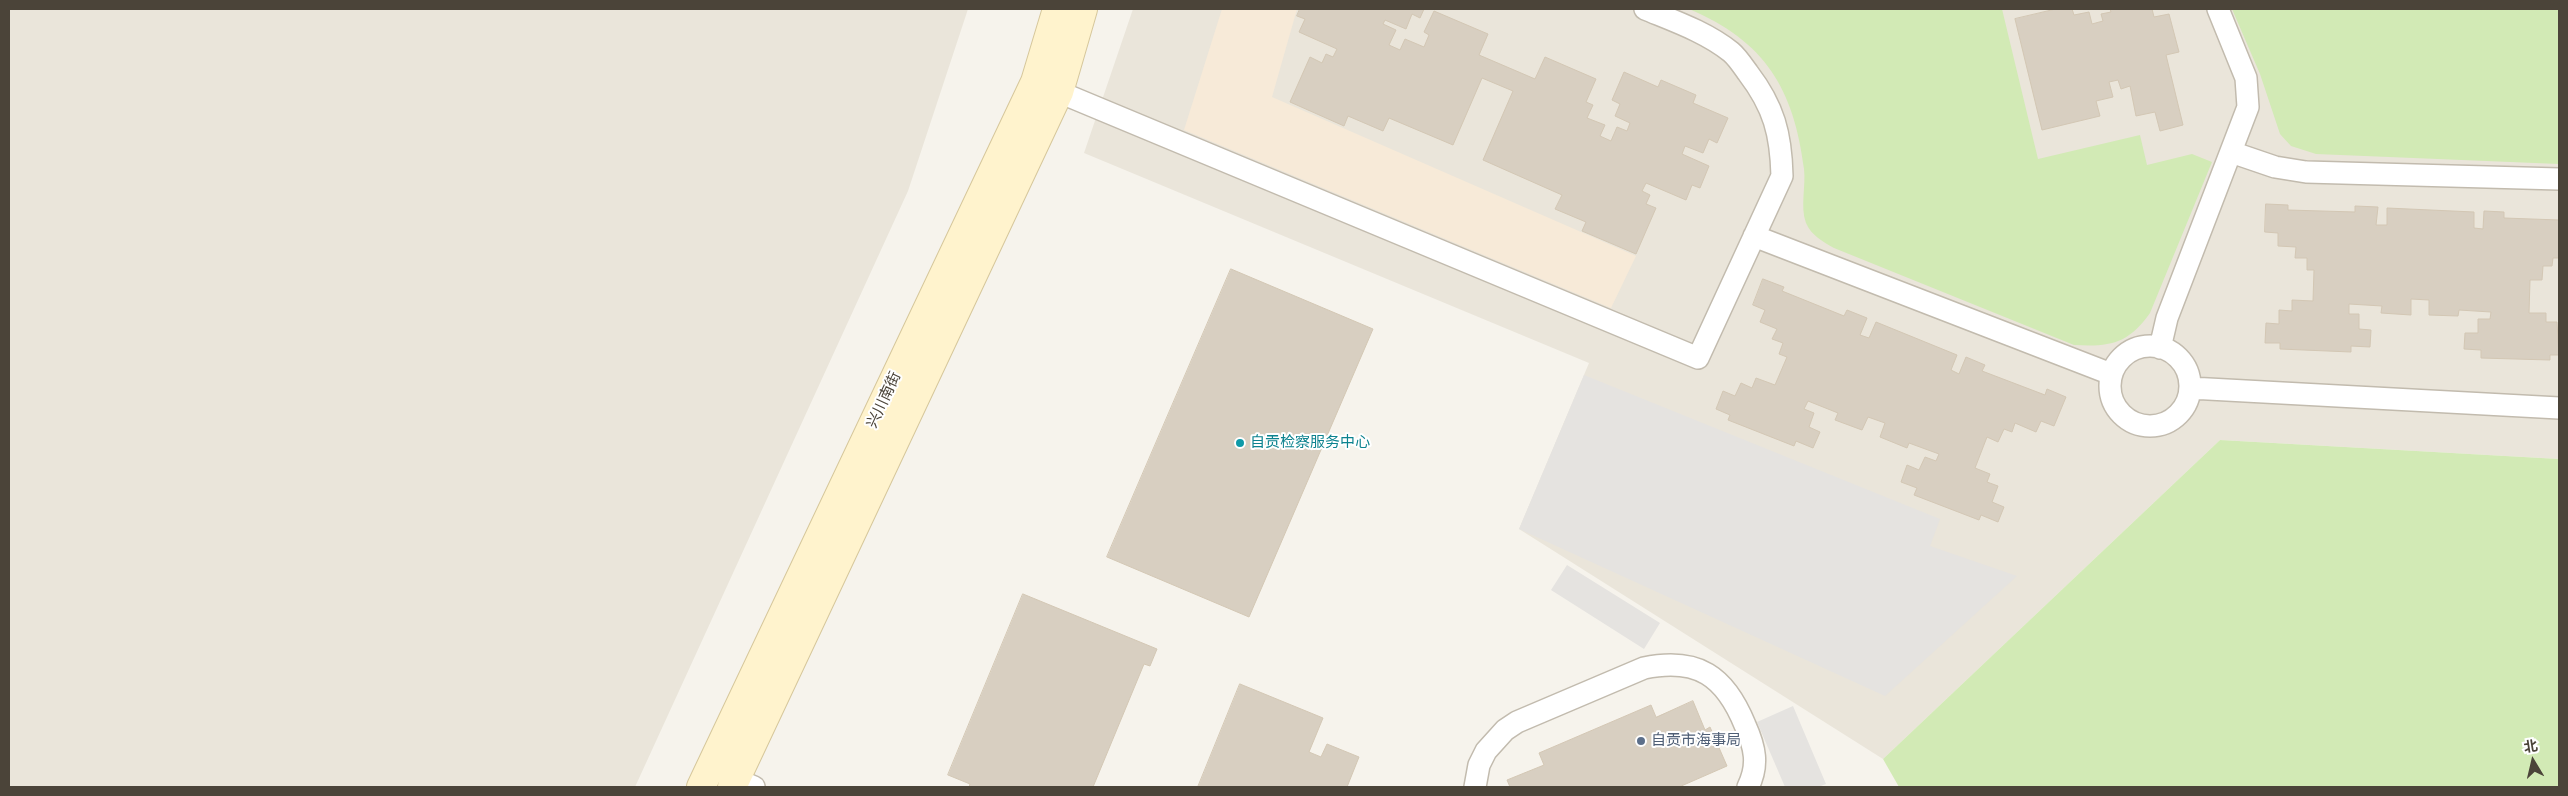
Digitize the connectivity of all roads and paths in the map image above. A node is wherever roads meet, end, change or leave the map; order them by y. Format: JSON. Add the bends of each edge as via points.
{"nodes":[{"id":1,"x":1057,"y":9,"type":"edge"},
{"id":2,"x":1083,"y":9,"type":"edge"},
{"id":3,"x":1645,"y":9,"type":"edge"},
{"id":4,"x":2218,"y":9,"type":"edge"},
{"id":5,"x":1059,"y":92,"type":"junction"},
{"id":6,"x":2231,"y":152,"type":"junction"},
{"id":7,"x":2559,"y":179,"type":"edge"},
{"id":8,"x":1754,"y":236,"type":"junction"},
{"id":9,"x":2160,"y":348,"type":"junction"},
{"id":10,"x":2111,"y":374,"type":"junction"},
{"id":11,"x":2190,"y":388,"type":"junction"},
{"id":12,"x":2559,"y":408,"type":"edge"},
{"id":13,"x":740,"y":785,"type":"edge"},
{"id":14,"x":701,"y":787,"type":"edge"},
{"id":15,"x":1475,"y":787,"type":"edge"},
{"id":16,"x":1748,"y":787,"type":"edge"}],
"edges":[{"from":1,"to":14,"type":"street","name":"兴川南街","via":[[1035,82]]},
{"from":2,"to":5,"type":"street","name":"兴川南街"},
{"from":3,"to":8,"type":"lane","via":[[1692,29],[1732,53],[1773,113],[1781,144],[1782,176]]},
{"from":4,"to":6,"type":"lane","via":[[2246,78],[2248,107]]},
{"from":5,"to":8,"type":"lane","via":[[1698,358]]},
{"from":5,"to":13,"type":"street","name":"兴川南街"},
{"from":6,"to":7,"type":"lane","via":[[2274,167],[2306,172]]},
{"from":6,"to":9,"type":"lane","via":[[2167,318]]},
{"from":8,"to":10,"type":"lane"},
{"from":9,"to":10,"type":"lane","via":[[2141,347],[2128,352]]},
{"from":9,"to":11,"type":"lane","via":[[2169,350],[2180,359],[2188,371]]},
{"from":10,"to":11,"type":"lane","via":[[2112,402],[2120,414],[2144,426],[2172,420],[2182,411]]},
{"from":11,"to":12,"type":"lane"},
{"from":15,"to":16,"type":"lane","via":[[1486,750],[1495,738],[1517,722],[1644,668],[1663,664],[1702,671],[1720,682],[1735,702],[1754,746],[1754,773]]}]}
